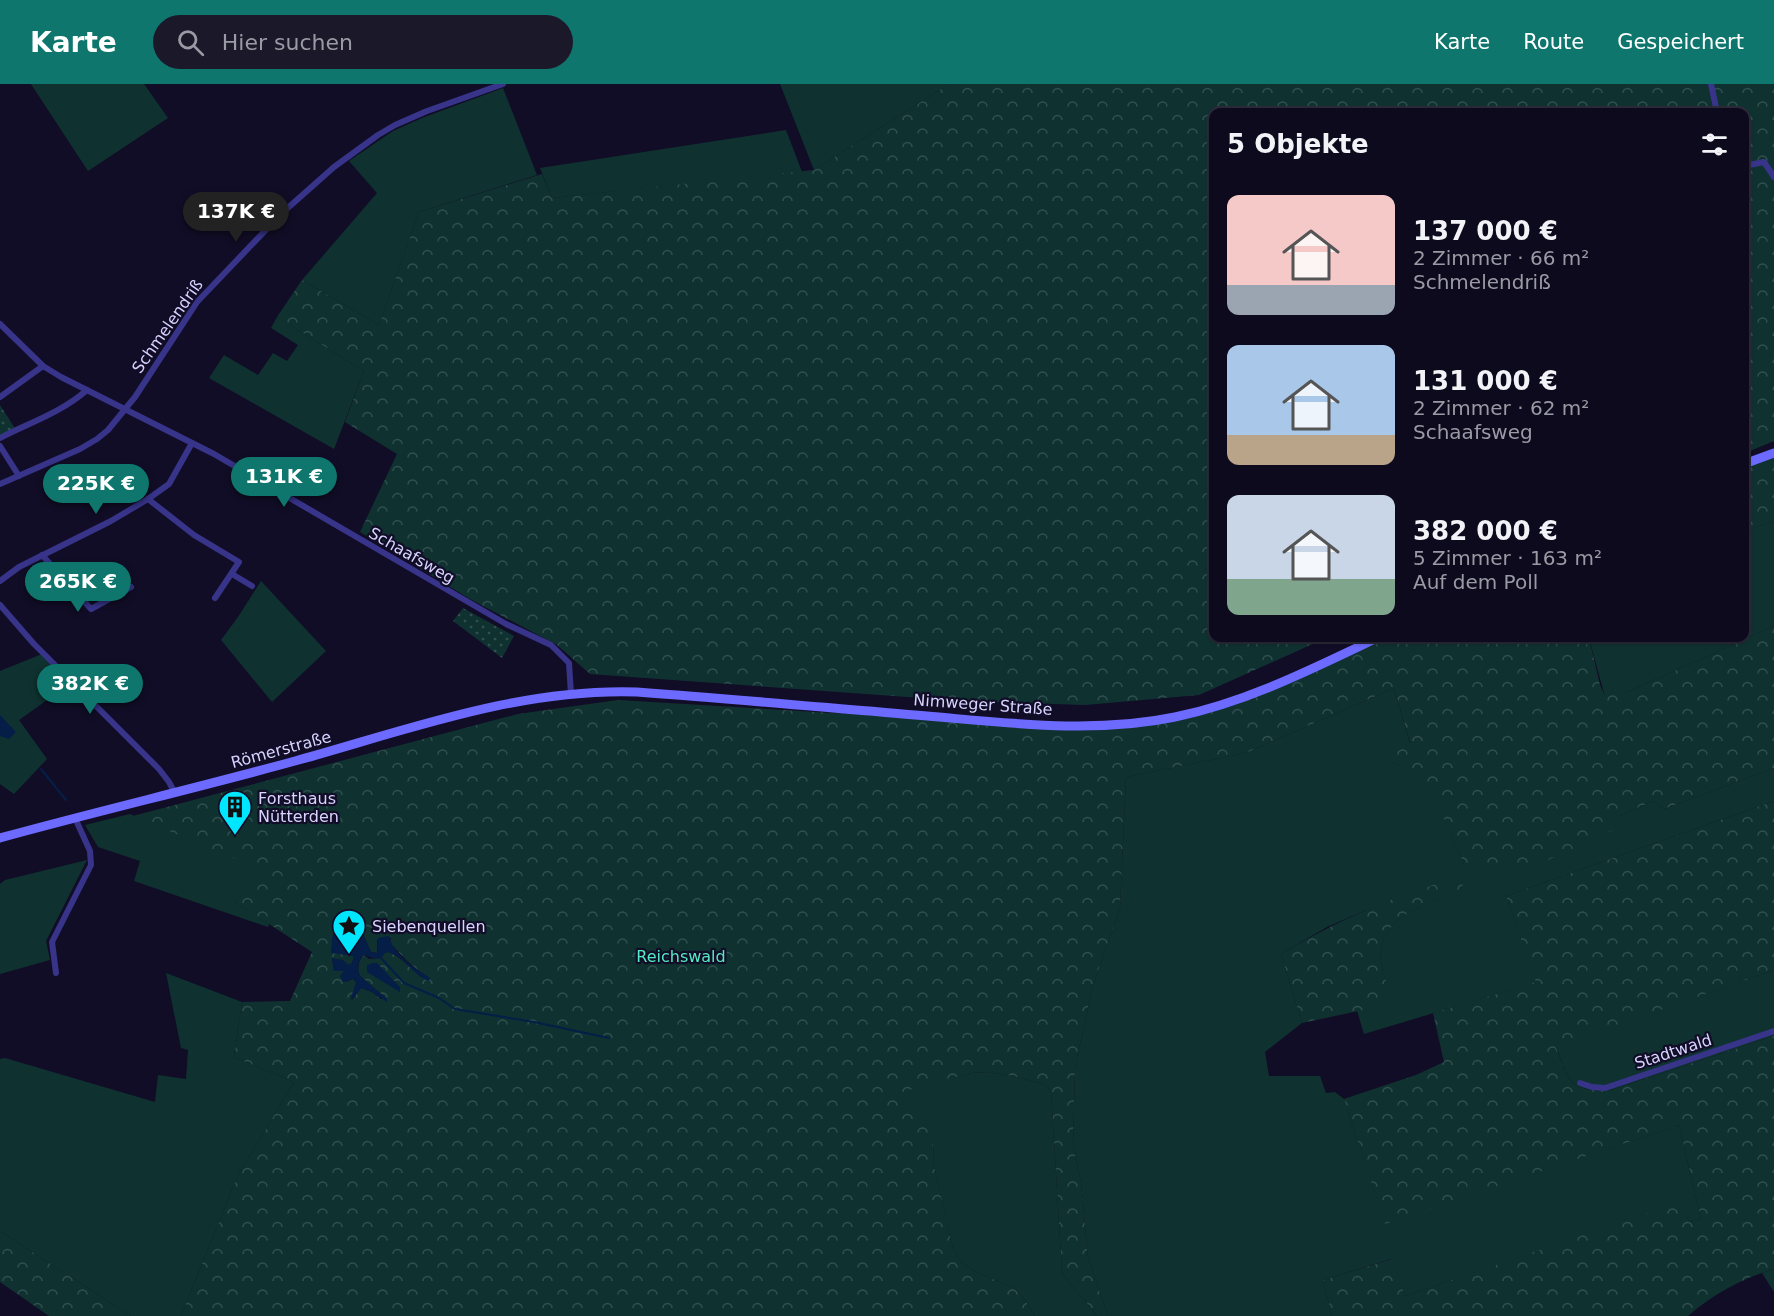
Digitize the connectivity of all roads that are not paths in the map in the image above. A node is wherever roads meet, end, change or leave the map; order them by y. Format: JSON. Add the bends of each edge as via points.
{"nodes":[{"id":1,"x":503,"y":84,"type":"edge"},
{"id":2,"x":1711,"y":84,"type":"edge"},
{"id":3,"x":1716,"y":108,"type":"edge"},
{"id":4,"x":1749,"y":165,"type":"edge"},
{"id":5,"x":1774,"y":177,"type":"edge"},
{"id":6,"x":0,"y":324,"type":"edge"},
{"id":7,"x":43,"y":366,"type":"junction"},
{"id":8,"x":87,"y":390,"type":"junction"},
{"id":9,"x":0,"y":397,"type":"edge"},
{"id":10,"x":123,"y":410,"type":"junction"},
{"id":11,"x":0,"y":438,"type":"edge"},
{"id":12,"x":192,"y":443,"type":"junction"},
{"id":13,"x":0,"y":446,"type":"edge"},
{"id":14,"x":1774,"y":453,"type":"edge"},
{"id":15,"x":1749,"y":462,"type":"edge"},
{"id":16,"x":19,"y":476,"type":"junction"},
{"id":17,"x":0,"y":484,"type":"edge"},
{"id":18,"x":148,"y":499,"type":"junction"},
{"id":19,"x":42,"y":555,"type":"junction"},
{"id":20,"x":232,"y":574,"type":"junction"},
{"id":21,"x":0,"y":581,"type":"edge"},
{"id":22,"x":252,"y":586,"type":"dead end"},
{"id":23,"x":131,"y":587,"type":"dead end"},
{"id":24,"x":215,"y":598,"type":"dead end"},
{"id":25,"x":0,"y":605,"type":"edge"},
{"id":26,"x":1368,"y":642,"type":"edge"},
{"id":27,"x":571,"y":694,"type":"junction"},
{"id":28,"x":175,"y":793,"type":"junction"},
{"id":29,"x":75,"y":818,"type":"junction"},
{"id":30,"x":0,"y":838,"type":"edge"},
{"id":31,"x":56,"y":973,"type":"dead end"},
{"id":32,"x":1774,"y":1031,"type":"edge"},
{"id":33,"x":1580,"y":1083,"type":"dead end"}],
"edges":[{"from":1,"to":10,"type":"street","name":"Schmelendriß","via":[[395,125],[313,184],[197,302]]},
{"from":2,"to":3,"type":"street"},
{"from":4,"to":5,"type":"street","via":[[1764,162]]},
{"from":6,"to":7,"type":"street","name":"Schaafsweg"},
{"from":7,"to":8,"type":"street","name":"Schaafsweg"},
{"from":7,"to":9,"type":"street"},
{"from":8,"to":10,"type":"street","name":"Schaafsweg"},
{"from":8,"to":11,"type":"street","via":[[48,415]]},
{"from":10,"to":12,"type":"street","name":"Schaafsweg"},
{"from":10,"to":16,"type":"street","name":"Schmelendriß","via":[[97,439]]},
{"from":12,"to":18,"type":"street","via":[[169,484]]},
{"from":12,"to":27,"type":"street","name":"Schaafsweg","via":[[506,624],[551,645],[569,663]]},
{"from":13,"to":16,"type":"street"},
{"from":14,"to":15,"type":"main road"},
{"from":16,"to":17,"type":"street","name":"Schmelendriß"},
{"from":18,"to":19,"type":"street"},
{"from":18,"to":20,"type":"street","via":[[239,562]]},
{"from":19,"to":21,"type":"street"},
{"from":19,"to":23,"type":"street","via":[[91,609]]},
{"from":20,"to":22,"type":"street"},
{"from":20,"to":24,"type":"street"},
{"from":25,"to":28,"type":"street","via":[[159,769]]},
{"from":26,"to":27,"type":"main road","name":"Nimweger Straße","via":[[1255,694],[1176,717],[1123,724],[998,722],[637,692]]},
{"from":27,"to":28,"type":"main road","name":"Römerstraße","via":[[489,707]]},
{"from":28,"to":29,"type":"main road","name":"Römerstraße"},
{"from":29,"to":30,"type":"main road","name":"Römerstraße"},
{"from":29,"to":31,"type":"street","via":[[90,851],[91,866],[52,942]]},
{"from":32,"to":33,"type":"street","name":"Stadtwald","via":[[1605,1088]]}]}
